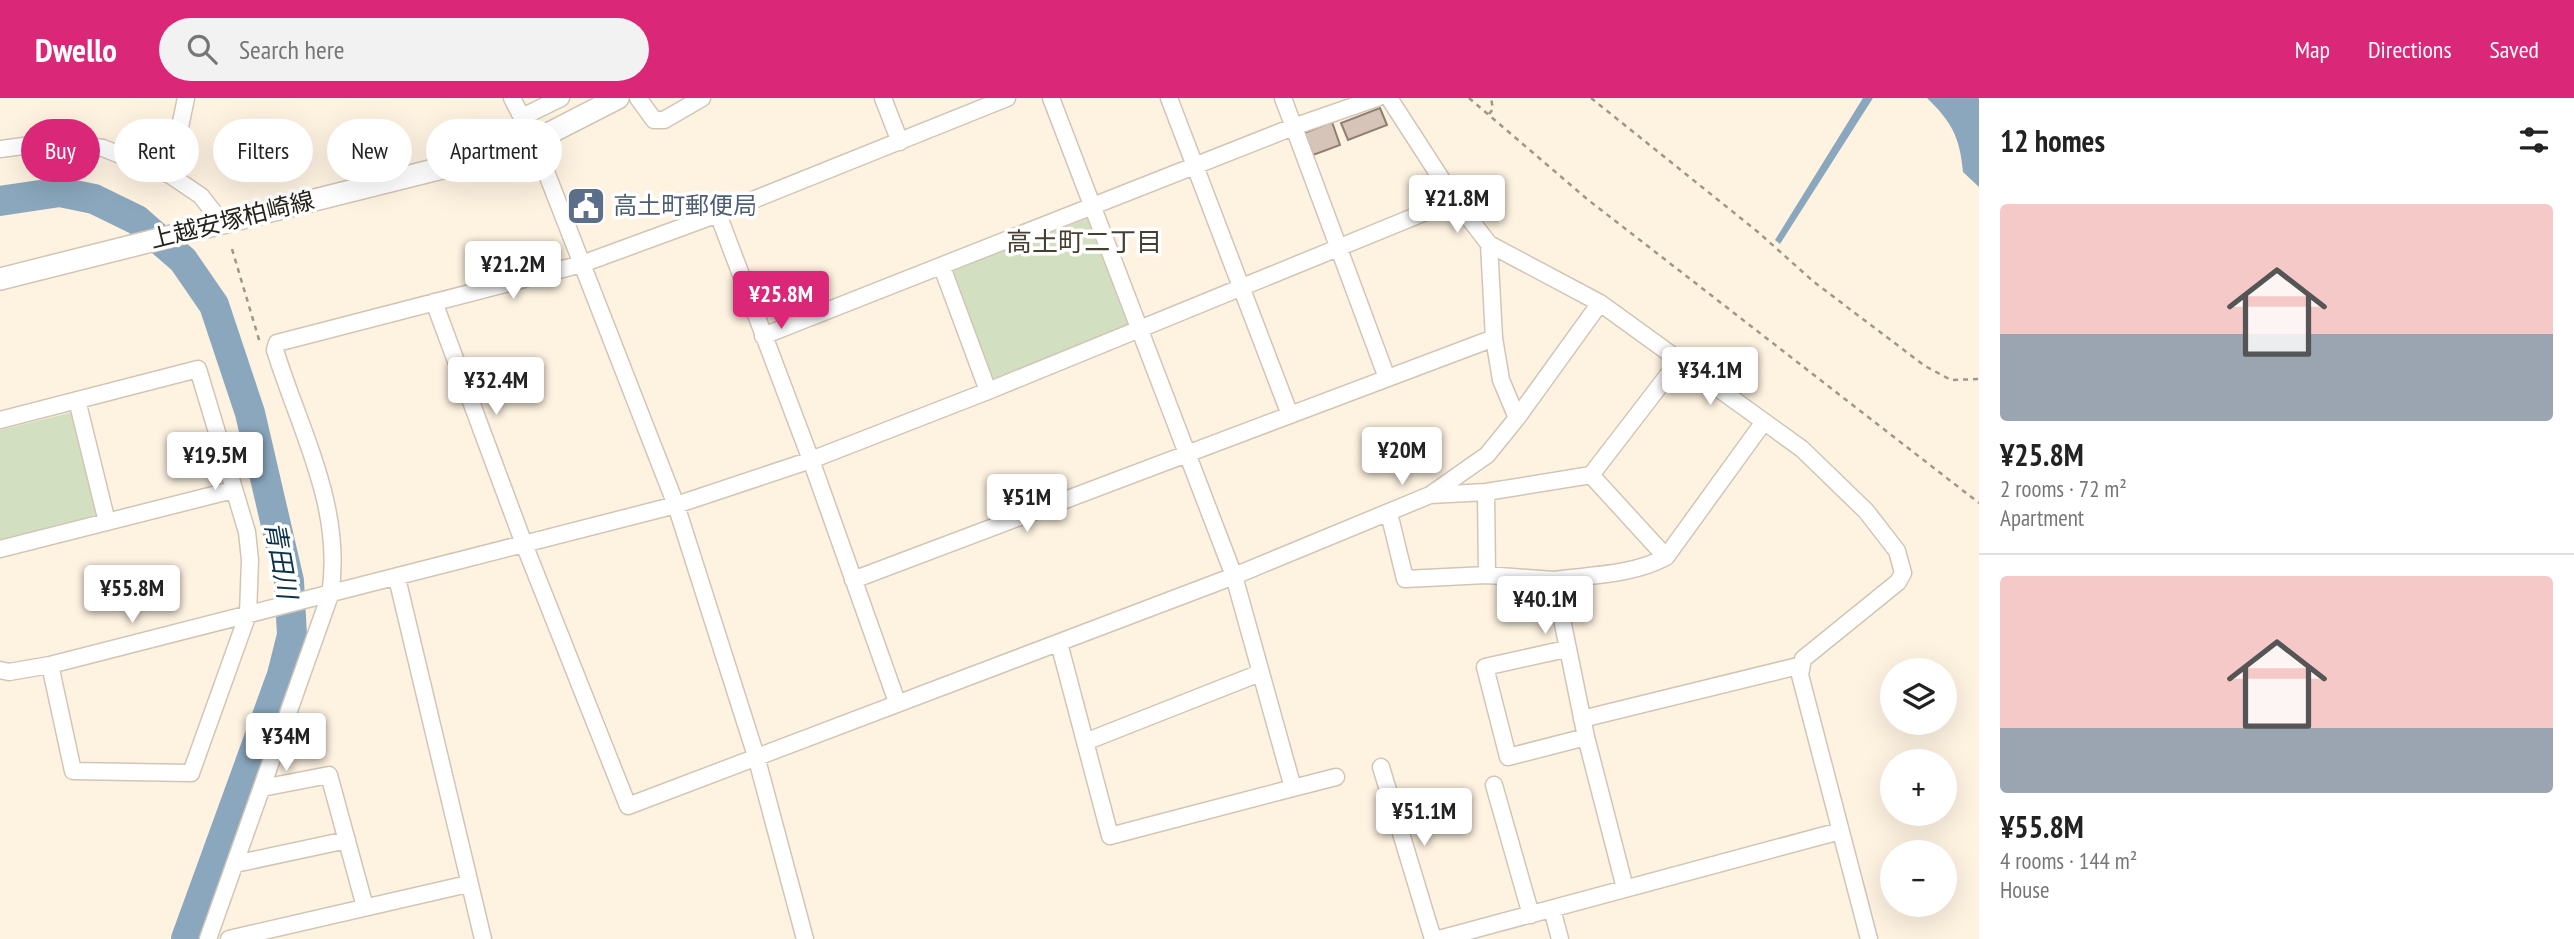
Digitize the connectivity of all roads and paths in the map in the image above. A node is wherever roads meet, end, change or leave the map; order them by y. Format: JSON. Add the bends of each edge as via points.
{"nodes":[{"id":1,"x":186,"y":98,"type":"edge"},
{"id":2,"x":512,"y":98,"type":"edge"},
{"id":3,"x":561,"y":98,"type":"edge"},
{"id":4,"x":618,"y":98,"type":"edge"},
{"id":5,"x":638,"y":98,"type":"edge"},
{"id":6,"x":702,"y":98,"type":"edge"},
{"id":7,"x":883,"y":98,"type":"edge"},
{"id":8,"x":1007,"y":98,"type":"edge"},
{"id":9,"x":1051,"y":98,"type":"edge"},
{"id":10,"x":1169,"y":98,"type":"edge"},
{"id":11,"x":1283,"y":98,"type":"edge"},
{"id":12,"x":1377,"y":98,"type":"edge"},
{"id":13,"x":1389,"y":98,"type":"edge"},
{"id":14,"x":1469,"y":98,"type":"edge"},
{"id":15,"x":1491,"y":98,"type":"edge"},
{"id":16,"x":1591,"y":98,"type":"edge"},
{"id":17,"x":1488,"y":114,"type":"junction"},
{"id":18,"x":522,"y":117,"type":"joint"},
{"id":19,"x":182,"y":119,"type":"edge"},
{"id":20,"x":562,"y":127,"type":"edge"},
{"id":21,"x":1293,"y":127,"type":"junction"},
{"id":22,"x":900,"y":142,"type":"junction"},
{"id":23,"x":0,"y":149,"type":"edge"},
{"id":24,"x":114,"y":152,"type":"edge"},
{"id":25,"x":1194,"y":166,"type":"junction"},
{"id":26,"x":426,"y":172,"type":"edge"},
{"id":27,"x":180,"y":182,"type":"edge"},
{"id":28,"x":550,"y":182,"type":"edge"},
{"id":29,"x":1455,"y":200,"type":"junction"},
{"id":30,"x":1094,"y":206,"type":"junction"},
{"id":31,"x":718,"y":215,"type":"junction"},
{"id":32,"x":222,"y":223,"type":"junction"},
{"id":33,"x":1489,"y":244,"type":"junction"},
{"id":34,"x":232,"y":249,"type":"dead end"},
{"id":35,"x":1338,"y":249,"type":"junction"},
{"id":36,"x":582,"y":264,"type":"junction"},
{"id":37,"x":942,"y":267,"type":"junction"},
{"id":38,"x":0,"y":279,"type":"edge"},
{"id":39,"x":1242,"y":287,"type":"junction"},
{"id":40,"x":434,"y":303,"type":"junction"},
{"id":41,"x":1600,"y":303,"type":"junction"},
{"id":42,"x":1139,"y":327,"type":"junction"},
{"id":43,"x":764,"y":336,"type":"junction"},
{"id":44,"x":1494,"y":338,"type":"junction"},
{"id":45,"x":275,"y":350,"type":"junction"},
{"id":46,"x":1678,"y":362,"type":"junction"},
{"id":47,"x":1387,"y":378,"type":"junction"},
{"id":48,"x":1979,"y":379,"type":"edge"},
{"id":49,"x":988,"y":391,"type":"junction"},
{"id":50,"x":77,"y":400,"type":"junction"},
{"id":51,"x":1290,"y":415,"type":"junction"},
{"id":52,"x":1517,"y":418,"type":"junction"},
{"id":53,"x":0,"y":420,"type":"edge"},
{"id":54,"x":1763,"y":423,"type":"junction"},
{"id":55,"x":1189,"y":453,"type":"junction"},
{"id":56,"x":811,"y":460,"type":"junction"},
{"id":57,"x":1591,"y":475,"type":"junction"},
{"id":58,"x":233,"y":490,"type":"junction"},
{"id":59,"x":1486,"y":492,"type":"junction"},
{"id":60,"x":1430,"y":495,"type":"junction"},
{"id":61,"x":1979,"y":503,"type":"edge"},
{"id":62,"x":676,"y":505,"type":"junction"},
{"id":63,"x":1389,"y":513,"type":"junction"},
{"id":64,"x":107,"y":522,"type":"junction"},
{"id":65,"x":524,"y":544,"type":"junction"},
{"id":66,"x":0,"y":549,"type":"edge"},
{"id":67,"x":1666,"y":557,"type":"junction"},
{"id":68,"x":1487,"y":575,"type":"junction"},
{"id":69,"x":1234,"y":576,"type":"junction"},
{"id":70,"x":397,"y":578,"type":"junction"},
{"id":71,"x":853,"y":580,"type":"junction"},
{"id":72,"x":1553,"y":580,"type":"junction"},
{"id":73,"x":324,"y":596,"type":"junction"},
{"id":74,"x":255,"y":612,"type":"junction"},
{"id":75,"x":1059,"y":643,"type":"junction"},
{"id":76,"x":1566,"y":649,"type":"junction"},
{"id":77,"x":50,"y":665,"type":"junction"},
{"id":78,"x":1802,"y":665,"type":"junction"},
{"id":79,"x":0,"y":670,"type":"edge"},
{"id":80,"x":1260,"y":673,"type":"junction"},
{"id":81,"x":897,"y":702,"type":"junction"},
{"id":82,"x":1582,"y":719,"type":"junction"},
{"id":83,"x":1586,"y":737,"type":"junction"},
{"id":84,"x":1085,"y":742,"type":"junction"},
{"id":85,"x":756,"y":756,"type":"junction"},
{"id":86,"x":1381,"y":767,"type":"dead end"},
{"id":87,"x":1336,"y":777,"type":"dead end"},
{"id":88,"x":1494,"y":785,"type":"dead end"},
{"id":89,"x":262,"y":788,"type":"junction"},
{"id":90,"x":1293,"y":788,"type":"junction"},
{"id":91,"x":1840,"y":831,"type":"junction"},
{"id":92,"x":347,"y":839,"type":"junction"},
{"id":93,"x":235,"y":864,"type":"junction"},
{"id":94,"x":468,"y":884,"type":"junction"},
{"id":95,"x":1625,"y":888,"type":"junction"},
{"id":96,"x":365,"y":908,"type":"junction"},
{"id":97,"x":1552,"y":909,"type":"junction"},
{"id":98,"x":1531,"y":915,"type":"junction"},
{"id":99,"x":208,"y":939,"type":"edge"},
{"id":100,"x":229,"y":939,"type":"edge"},
{"id":101,"x":483,"y":939,"type":"edge"},
{"id":102,"x":805,"y":939,"type":"edge"},
{"id":103,"x":1433,"y":939,"type":"edge"},
{"id":104,"x":1439,"y":939,"type":"edge"},
{"id":105,"x":1560,"y":939,"type":"edge"},
{"id":106,"x":1869,"y":939,"type":"edge"}],
"edges":[{"from":1,"to":19,"type":"street"},
{"from":2,"to":18,"type":"street"},
{"from":3,"to":18,"type":"street"},
{"from":4,"to":20,"type":"main road","name":"上越安塚柏崎線"},
{"from":5,"to":6,"type":"street","via":[[654,120],[664,120]]},
{"from":7,"to":22,"type":"street"},
{"from":8,"to":22,"type":"street"},
{"from":9,"to":30,"type":"street"},
{"from":10,"to":25,"type":"street"},
{"from":11,"to":21,"type":"street"},
{"from":12,"to":21,"type":"street"},
{"from":13,"to":29,"type":"street"},
{"from":14,"to":17,"type":"path"},
{"from":15,"to":17,"type":"path","via":[[1493,109]]},
{"from":16,"to":48,"type":"path","via":[[1814,282],[1925,366],[1951,380]]},
{"from":17,"to":61,"type":"path","via":[[1587,199]]},
{"from":21,"to":25,"type":"street"},
{"from":21,"to":35,"type":"street"},
{"from":22,"to":31,"type":"street"},
{"from":23,"to":24,"type":"street","via":[[54,142]]},
{"from":25,"to":30,"type":"street"},
{"from":25,"to":39,"type":"street"},
{"from":26,"to":32,"type":"main road","name":"上越安塚柏崎線"},
{"from":27,"to":32,"type":"street","via":[[201,196]]},
{"from":28,"to":36,"type":"street"},
{"from":29,"to":33,"type":"street"},
{"from":29,"to":35,"type":"street"},
{"from":30,"to":37,"type":"street"},
{"from":30,"to":42,"type":"street"},
{"from":31,"to":36,"type":"street"},
{"from":31,"to":43,"type":"street"},
{"from":32,"to":38,"type":"main road","name":"上越安塚柏崎線"},
{"from":33,"to":41,"type":"street"},
{"from":33,"to":44,"type":"street"},
{"from":34,"to":45,"type":"path","via":[[261,345]]},
{"from":35,"to":39,"type":"street"},
{"from":35,"to":47,"type":"street"},
{"from":36,"to":40,"type":"street"},
{"from":36,"to":62,"type":"street"},
{"from":37,"to":43,"type":"street"},
{"from":37,"to":49,"type":"street"},
{"from":39,"to":42,"type":"street"},
{"from":39,"to":51,"type":"street"},
{"from":40,"to":45,"type":"street","via":[[284,339]]},
{"from":40,"to":65,"type":"street"},
{"from":41,"to":46,"type":"street"},
{"from":41,"to":52,"type":"street"},
{"from":42,"to":49,"type":"street"},
{"from":42,"to":55,"type":"street"},
{"from":43,"to":56,"type":"street"},
{"from":44,"to":47,"type":"street"},
{"from":44,"to":52,"type":"street","via":[[1501,380]]},
{"from":45,"to":73,"type":"street","via":[[294,411],[309,439],[335,546]]},
{"from":46,"to":54,"type":"street"},
{"from":46,"to":57,"type":"street"},
{"from":47,"to":51,"type":"street"},
{"from":49,"to":56,"type":"street"},
{"from":50,"to":53,"type":"street"},
{"from":50,"to":58,"type":"street","via":[[198,369]]},
{"from":50,"to":64,"type":"street"},
{"from":51,"to":55,"type":"street"},
{"from":52,"to":60,"type":"street","via":[[1488,454]]},
{"from":54,"to":67,"type":"street"},
{"from":54,"to":78,"type":"street","via":[[1829,472],[1866,511],[1903,563],[1898,582],[1820,643]]},
{"from":55,"to":69,"type":"street"},
{"from":55,"to":71,"type":"street"},
{"from":56,"to":62,"type":"street"},
{"from":56,"to":71,"type":"street"},
{"from":57,"to":59,"type":"street"},
{"from":57,"to":67,"type":"street"},
{"from":58,"to":64,"type":"street"},
{"from":58,"to":74,"type":"street","via":[[247,532]]},
{"from":59,"to":60,"type":"street"},
{"from":59,"to":68,"type":"street"},
{"from":60,"to":63,"type":"street"},
{"from":62,"to":65,"type":"street"},
{"from":62,"to":85,"type":"street"},
{"from":63,"to":68,"type":"street","via":[[1405,579]]},
{"from":63,"to":69,"type":"street"},
{"from":64,"to":66,"type":"street"},
{"from":65,"to":70,"type":"street"},
{"from":65,"to":85,"type":"street","via":[[628,806]]},
{"from":67,"to":72,"type":"street","via":[[1627,570]]},
{"from":68,"to":72,"type":"street"},
{"from":69,"to":75,"type":"street"},
{"from":69,"to":80,"type":"street"},
{"from":70,"to":73,"type":"street"},
{"from":70,"to":94,"type":"street"},
{"from":71,"to":81,"type":"street"},
{"from":72,"to":76,"type":"street"},
{"from":73,"to":74,"type":"street"},
{"from":73,"to":89,"type":"street"},
{"from":74,"to":77,"type":"street"},
{"from":74,"to":77,"type":"street","via":[[191,773],[73,771]]},
{"from":75,"to":81,"type":"street"},
{"from":75,"to":84,"type":"street"},
{"from":76,"to":82,"type":"street"},
{"from":76,"to":83,"type":"street","via":[[1485,667],[1508,757]]},
{"from":77,"to":79,"type":"street"},
{"from":78,"to":82,"type":"street"},
{"from":78,"to":91,"type":"street","via":[[1800,675]]},
{"from":80,"to":84,"type":"street"},
{"from":80,"to":90,"type":"street"},
{"from":81,"to":85,"type":"street"},
{"from":82,"to":83,"type":"street"},
{"from":83,"to":95,"type":"street"},
{"from":84,"to":90,"type":"street","via":[[1110,836]]},
{"from":85,"to":102,"type":"street"},
{"from":86,"to":103,"type":"street"},
{"from":87,"to":90,"type":"street"},
{"from":88,"to":98,"type":"street"},
{"from":89,"to":92,"type":"street","via":[[329,775]]},
{"from":89,"to":93,"type":"street"},
{"from":91,"to":95,"type":"street"},
{"from":91,"to":106,"type":"street"},
{"from":92,"to":93,"type":"street"},
{"from":92,"to":96,"type":"street"},
{"from":93,"to":99,"type":"street"},
{"from":94,"to":96,"type":"street"},
{"from":94,"to":101,"type":"street"},
{"from":95,"to":97,"type":"street"},
{"from":96,"to":100,"type":"street"},
{"from":97,"to":98,"type":"street"},
{"from":97,"to":105,"type":"street"},
{"from":98,"to":104,"type":"street"}]}
